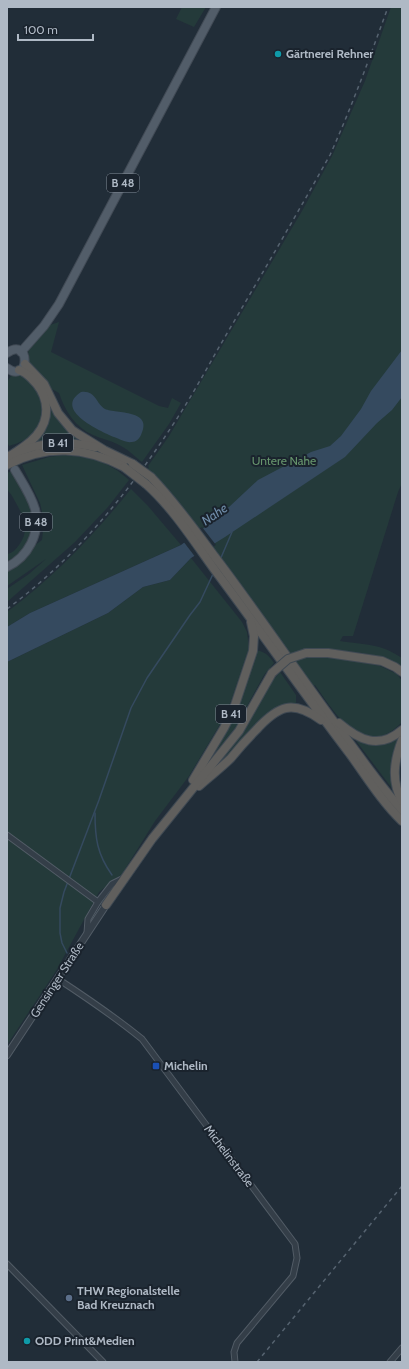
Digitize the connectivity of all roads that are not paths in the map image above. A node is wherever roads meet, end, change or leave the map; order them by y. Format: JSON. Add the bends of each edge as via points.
{"nodes":[{"id":1,"x":216,"y":7,"type":"edge"},
{"id":2,"x":21,"y":352,"type":"junction"},
{"id":3,"x":7,"y":353,"type":"edge"},
{"id":4,"x":25,"y":364,"type":"junction"},
{"id":5,"x":7,"y":368,"type":"edge"},
{"id":6,"x":19,"y":370,"type":"junction"},
{"id":7,"x":104,"y":450,"type":"junction"},
{"id":8,"x":10,"y":455,"type":"edge"},
{"id":9,"x":7,"y":465,"type":"edge"},
{"id":10,"x":15,"y":470,"type":"dead end"},
{"id":11,"x":148,"y":480,"type":"junction"},
{"id":12,"x":7,"y":567,"type":"edge"},
{"id":13,"x":240,"y":598,"type":"junction"},
{"id":14,"x":250,"y":617,"type":"junction"},
{"id":15,"x":402,"y":672,"type":"edge"},
{"id":16,"x":327,"y":713,"type":"junction"},
{"id":17,"x":328,"y":726,"type":"junction"},
{"id":18,"x":402,"y":730,"type":"edge"},
{"id":19,"x":402,"y":740,"type":"edge"},
{"id":20,"x":180,"y":802,"type":"junction"},
{"id":21,"x":402,"y":802,"type":"edge"},
{"id":22,"x":402,"y":810,"type":"edge"},
{"id":23,"x":402,"y":821,"type":"edge"},
{"id":24,"x":7,"y":835,"type":"edge"},
{"id":25,"x":102,"y":903,"type":"junction"},
{"id":26,"x":58,"y":980,"type":"junction"},
{"id":27,"x":7,"y":1055,"type":"edge"},
{"id":28,"x":7,"y":1264,"type":"edge"},
{"id":29,"x":402,"y":1348,"type":"edge"},
{"id":30,"x":103,"y":1362,"type":"edge"},
{"id":31,"x":235,"y":1362,"type":"edge"},
{"id":32,"x":390,"y":1362,"type":"edge"}],
"edges":[{"from":1,"to":2,"type":"main road","number":"B 48","via":[[63,298],[52,316]]},
{"from":2,"to":3,"type":"main road","via":[[14,350]]},
{"from":2,"to":4,"type":"main road","via":[[25,357]]},
{"from":4,"to":6,"type":"main road"},
{"from":4,"to":7,"type":"highway","via":[[44,384],[67,424]]},
{"from":5,"to":6,"type":"main road"},
{"from":6,"to":8,"type":"highway","via":[[25,372],[40,389],[46,403],[46,414],[37,435]]},
{"from":7,"to":8,"type":"highway","number":"B 41","via":[[84,445],[54,444]]},
{"from":7,"to":11,"type":"highway","number":"B 41","bridge":true,"via":[[133,464]]},
{"from":9,"to":11,"type":"highway","number":"B 41","bridge":true,"via":[[33,454],[65,450],[95,455]]},
{"from":10,"to":12,"type":"main road","number":"B 48","via":[[33,504],[36,527],[28,549],[20,559]]},
{"from":11,"to":13,"type":"highway","number":"B 41","via":[[160,498],[189,529]]},
{"from":13,"to":14,"type":"highway","number":"B 41"},
{"from":13,"to":16,"type":"highway","number":"B 41"},
{"from":14,"to":17,"type":"highway","number":"B 41"},
{"from":14,"to":20,"type":"highway","number":"B 41","via":[[254,648],[234,708]]},
{"from":15,"to":20,"type":"highway","number":"B 41","bridge":true,"via":[[382,661],[328,652],[306,653],[288,659],[272,672],[239,731]]},
{"from":16,"to":18,"type":"highway","via":[[350,732],[364,739],[384,740]]},
{"from":16,"to":22,"type":"highway","number":"B 41"},
{"from":17,"to":20,"type":"highway","number":"B 41","via":[[302,709],[276,711],[225,764]]},
{"from":17,"to":23,"type":"highway","number":"B 41"},
{"from":19,"to":21,"type":"highway","via":[[394,771],[395,784]]},
{"from":20,"to":25,"type":"highway","via":[[124,878]]},
{"from":24,"to":25,"type":"street"},
{"from":25,"to":26,"type":"street","name":"Gensinger Straße","via":[[87,934]]},
{"from":26,"to":27,"type":"street","name":"Gensinger Straße"},
{"from":26,"to":31,"type":"street","name":"Michelinstraße","via":[[103,1009],[142,1039],[295,1244],[297,1258],[293,1276],[237,1343],[234,1352]]},
{"from":28,"to":30,"type":"street"},
{"from":29,"to":32,"type":"street"}]}
